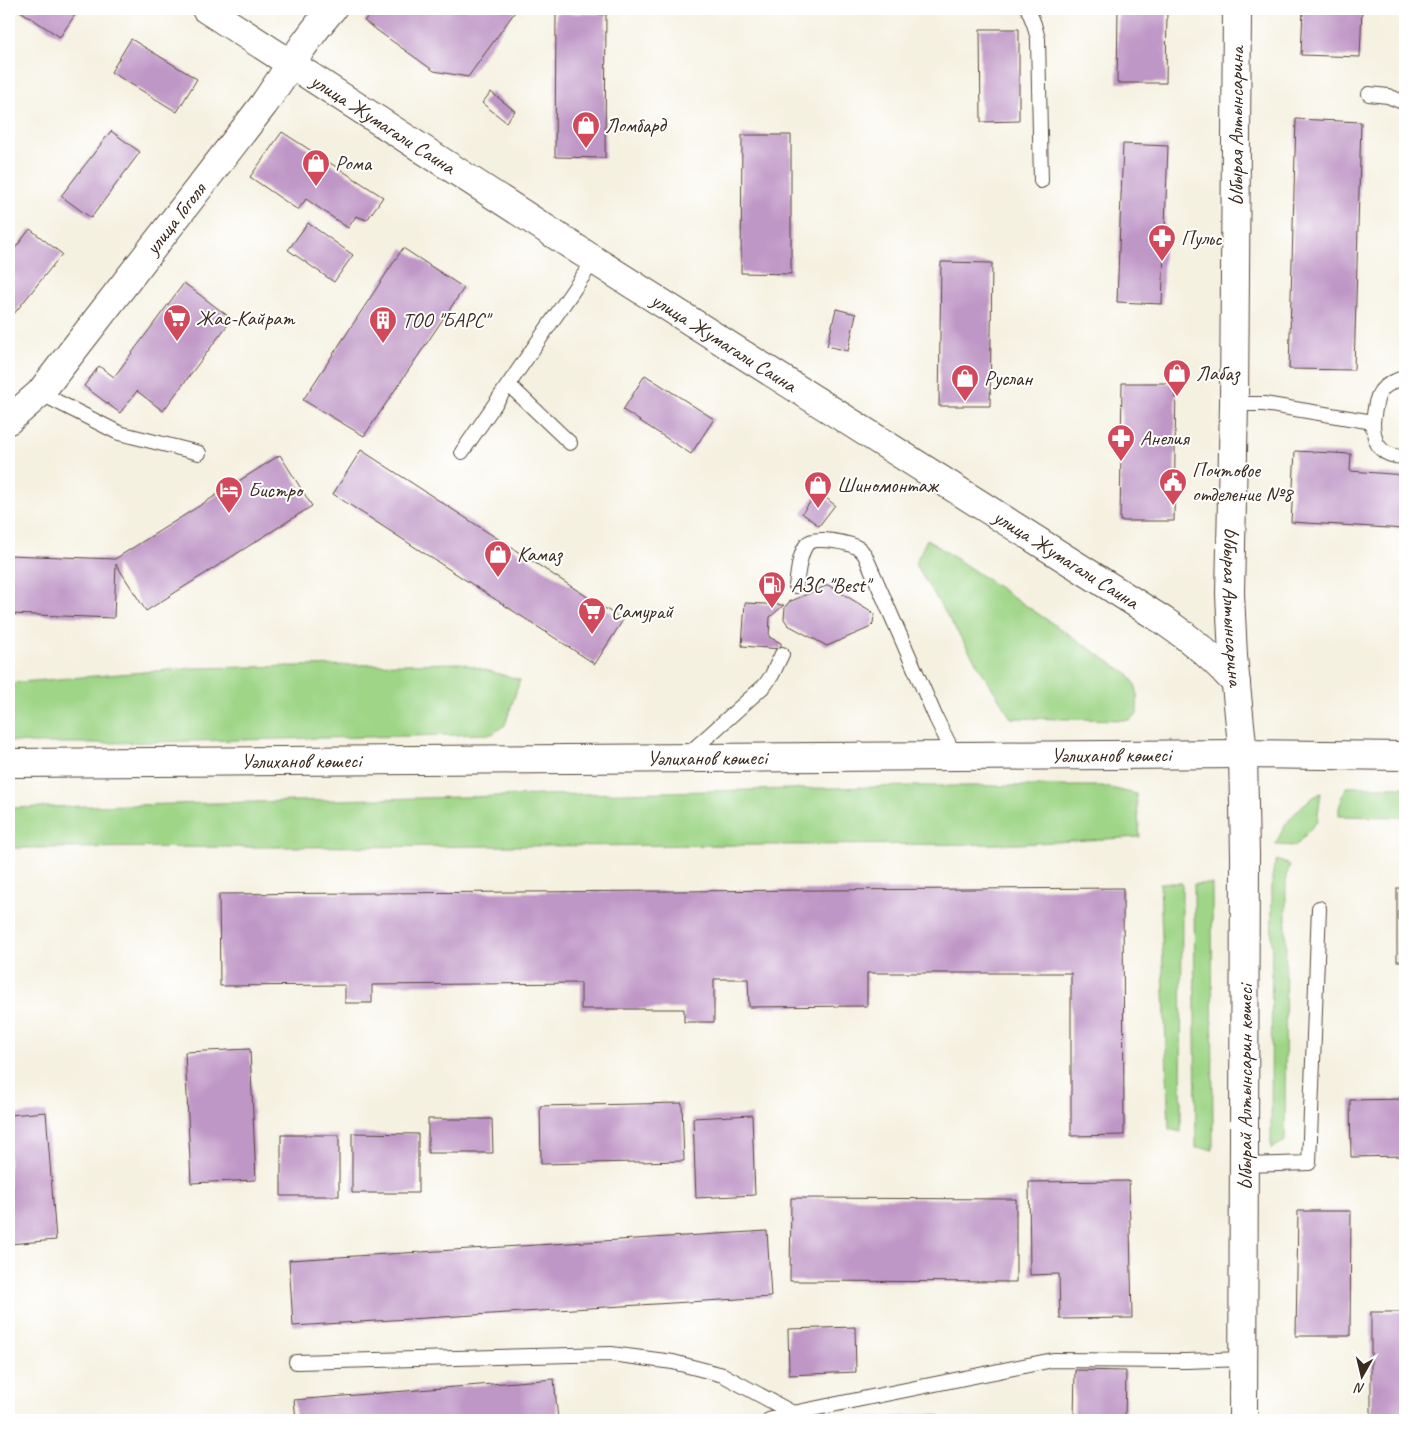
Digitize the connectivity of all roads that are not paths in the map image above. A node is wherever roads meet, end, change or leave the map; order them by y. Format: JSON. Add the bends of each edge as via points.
{"nodes":[{"id":1,"x":206,"y":9,"type":"edge"},
{"id":2,"x":332,"y":9,"type":"edge"},
{"id":3,"x":1028,"y":9,"type":"edge"},
{"id":4,"x":1236,"y":9,"type":"edge"},
{"id":5,"x":292,"y":65,"type":"junction"},
{"id":6,"x":1369,"y":94,"type":"dead end"},
{"id":7,"x":1405,"y":103,"type":"edge"},
{"id":8,"x":1041,"y":181,"type":"dead end"},
{"id":9,"x":594,"y":260,"type":"junction"},
{"id":10,"x":1405,"y":377,"type":"edge"},
{"id":11,"x":508,"y":386,"type":"junction"},
{"id":12,"x":40,"y":394,"type":"junction"},
{"id":13,"x":1234,"y":404,"type":"junction"},
{"id":14,"x":9,"y":420,"type":"edge"},
{"id":15,"x":1373,"y":422,"type":"junction"},
{"id":16,"x":570,"y":443,"type":"dead end"},
{"id":17,"x":462,"y":452,"type":"dead end"},
{"id":18,"x":199,"y":454,"type":"dead end"},
{"id":19,"x":1405,"y":457,"type":"edge"},
{"id":20,"x":796,"y":586,"type":"dead end"},
{"id":21,"x":782,"y":654,"type":"dead end"},
{"id":22,"x":1236,"y":683,"type":"junction"},
{"id":23,"x":1243,"y":754,"type":"junction"},
{"id":24,"x":955,"y":756,"type":"junction"},
{"id":25,"x":1405,"y":756,"type":"edge"},
{"id":26,"x":683,"y":758,"type":"junction"},
{"id":27,"x":9,"y":763,"type":"edge"},
{"id":28,"x":1319,"y":908,"type":"dead end"},
{"id":29,"x":1245,"y":1165,"type":"junction"},
{"id":30,"x":1243,"y":1359,"type":"junction"},
{"id":31,"x":296,"y":1362,"type":"dead end"},
{"id":32,"x":793,"y":1413,"type":"junction"},
{"id":33,"x":769,"y":1420,"type":"edge"},
{"id":34,"x":1243,"y":1420,"type":"edge"}],
"edges":[{"from":1,"to":5,"type":"main road","name":"улица Жумагали Саина"},
{"from":2,"to":5,"type":"main road","name":"улица Гоголя","via":[[313,31]]},
{"from":3,"to":8,"type":"lane","via":[[1038,40]]},
{"from":4,"to":13,"type":"main road","name":"Ыбырая Алтынсарина"},
{"from":5,"to":9,"type":"main road","name":"улица Жумагали Саина"},
{"from":5,"to":12,"type":"main road","name":"улица Гоголя"},
{"from":6,"to":7,"type":"lane","via":[[1388,96]]},
{"from":9,"to":11,"type":"lane"},
{"from":9,"to":22,"type":"main road","name":"улица Жумагали Саина","via":[[1164,621],[1200,646]]},
{"from":10,"to":15,"type":"lane","via":[[1380,391]]},
{"from":11,"to":16,"type":"lane"},
{"from":11,"to":17,"type":"lane"},
{"from":12,"to":14,"type":"main road","name":"улица Гоголя"},
{"from":12,"to":18,"type":"lane","via":[[119,434]]},
{"from":13,"to":15,"type":"lane","via":[[1264,404]]},
{"from":13,"to":22,"type":"main road","name":"Ыбырая Алтынсарина","via":[[1230,594]]},
{"from":15,"to":19,"type":"lane","via":[[1379,448]]},
{"from":20,"to":24,"type":"lane","via":[[801,559],[809,542],[819,540],[847,544],[865,554]]},
{"from":21,"to":26,"type":"lane","via":[[765,684]]},
{"from":22,"to":23,"type":"main road","name":"Ыбырая Алтынсарина"},
{"from":23,"to":24,"type":"main road","name":"Уәлиханов көшесі"},
{"from":23,"to":25,"type":"main road","name":"Уәлиханов көшесі"},
{"from":23,"to":29,"type":"main road","name":"Ыбырай Алтынсарин көшесі"},
{"from":24,"to":26,"type":"main road","name":"Уәлиханов көшесі"},
{"from":26,"to":27,"type":"main road","name":"Уәлиханов көшесі"},
{"from":28,"to":29,"type":"lane","via":[[1309,1163]]},
{"from":29,"to":30,"type":"main road","name":"Ыбырай Алтынсарин көшесі"},
{"from":30,"to":32,"type":"lane","via":[[1053,1360]]},
{"from":30,"to":34,"type":"main road","name":"Ыбырай Алтынсарин көшесі"},
{"from":31,"to":32,"type":"lane","via":[[610,1354],[673,1362],[724,1374]]},
{"from":32,"to":33,"type":"lane"}]}
